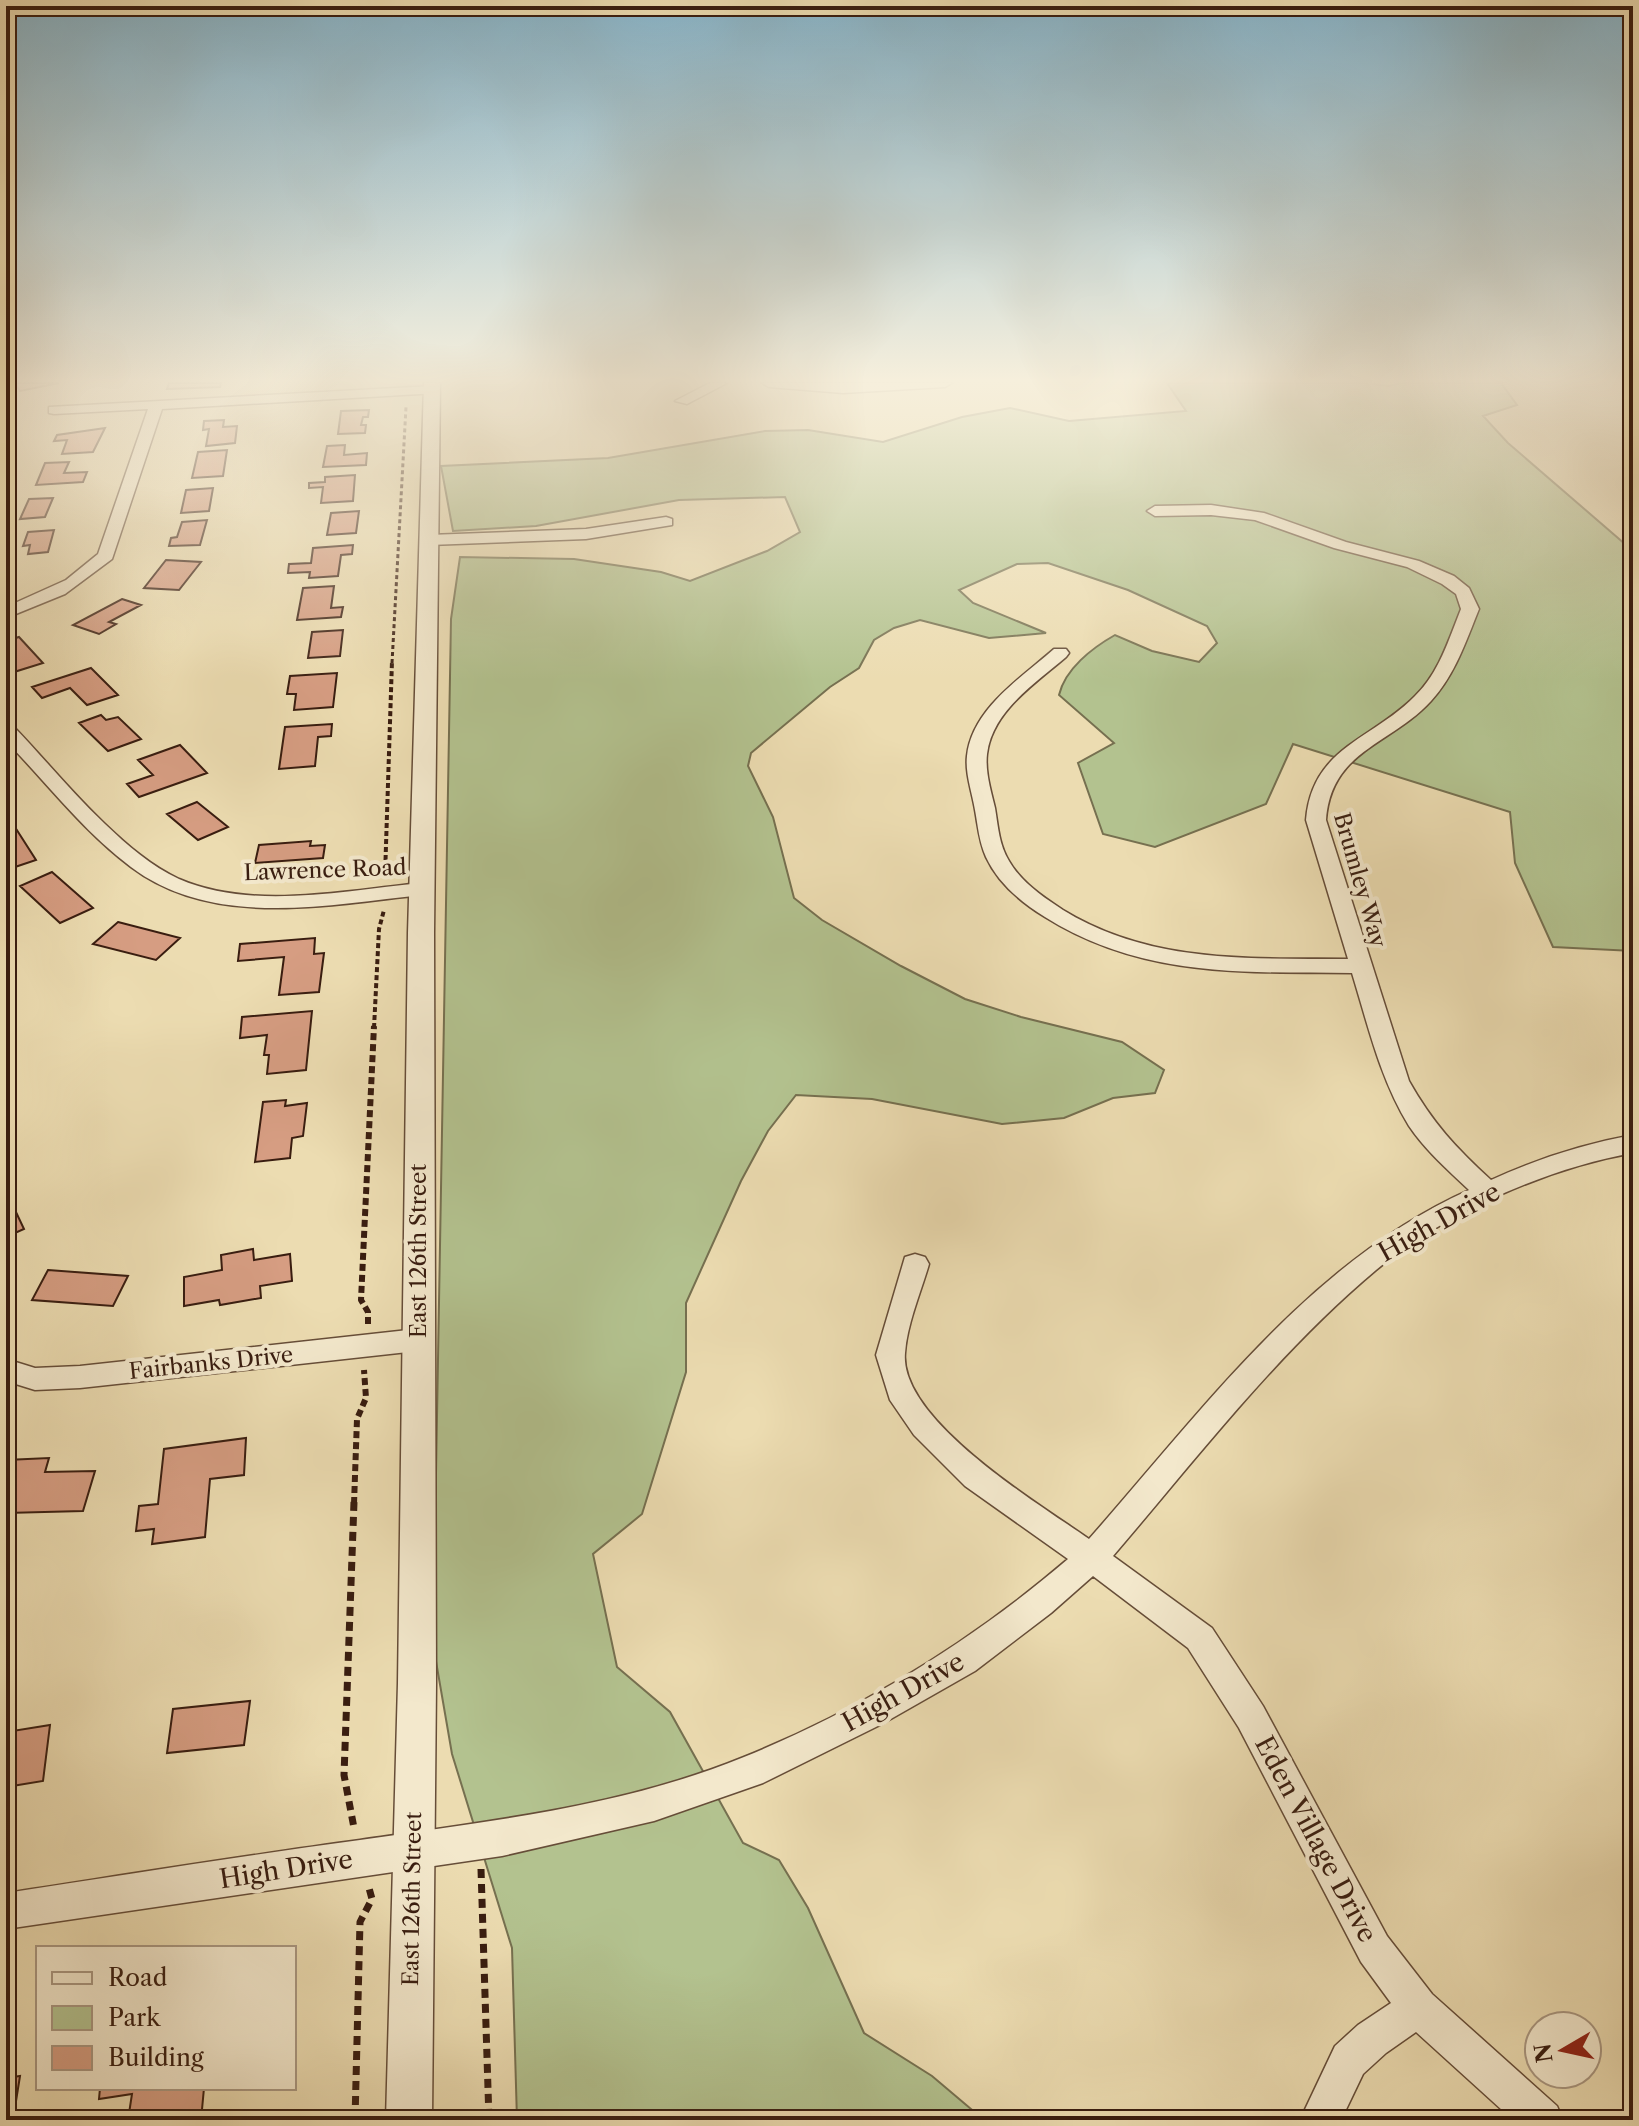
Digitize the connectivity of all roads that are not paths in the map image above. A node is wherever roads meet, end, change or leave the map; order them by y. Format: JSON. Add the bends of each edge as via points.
{"nodes":[{"id":1,"x":130,"y":482,"type":"edge"},
{"id":2,"x":427,"y":482,"type":"edge"},
{"id":3,"x":1155,"y":511,"type":"dead end"},
{"id":4,"x":666,"y":522,"type":"dead end"},
{"id":5,"x":429,"y":540,"type":"junction"},
{"id":6,"x":6,"y":613,"type":"edge"},
{"id":7,"x":1060,"y":653,"type":"dead end"},
{"id":8,"x":6,"y":730,"type":"edge"},
{"id":9,"x":422,"y":889,"type":"junction"},
{"id":10,"x":1360,"y":966,"type":"junction"},
{"id":11,"x":1633,"y":1144,"type":"edge"},
{"id":12,"x":1488,"y":1192,"type":"junction"},
{"id":13,"x":915,"y":1264,"type":"dead end"},
{"id":14,"x":417,"y":1340,"type":"junction"},
{"id":15,"x":6,"y":1370,"type":"edge"},
{"id":16,"x":1092,"y":1558,"type":"junction"},
{"id":17,"x":412,"y":1850,"type":"junction"},
{"id":18,"x":6,"y":1911,"type":"edge"},
{"id":19,"x":1418,"y":2008,"type":"junction"},
{"id":20,"x":409,"y":2120,"type":"edge"},
{"id":21,"x":1320,"y":2120,"type":"edge"},
{"id":22,"x":1543,"y":2120,"type":"edge"}],
"edges":[{"from":1,"to":6,"type":"street","via":[[106,556],[92,571],[56,594]]},
{"from":2,"to":5,"type":"street","name":"East 126th Street"},
{"from":3,"to":10,"type":"street","name":"Brumley Way","via":[[1258,516],[1431,570],[1463,592],[1470,609],[1441,676],[1420,702],[1349,752],[1322,785],[1315,805]]},
{"from":4,"to":5,"type":"street","via":[[586,534]]},
{"from":5,"to":9,"type":"street","name":"East 126th Street"},
{"from":7,"to":10,"type":"street","via":[[1000,709],[988,724],[977,756],[989,837],[1002,867],[1033,900],[1086,931],[1154,955],[1207,964]]},
{"from":8,"to":9,"type":"street","name":"Lawrence Road","via":[[113,843],[181,888],[284,900]]},
{"from":9,"to":14,"type":"street","name":"East 126th Street"},
{"from":10,"to":12,"type":"street","name":"Brumley Way","via":[[1397,1081],[1420,1123]]},
{"from":11,"to":12,"type":"street","name":"High Drive","via":[[1593,1151]]},
{"from":12,"to":16,"type":"street","name":"High Drive","via":[[1409,1233],[1357,1272],[1272,1351]]},
{"from":13,"to":16,"type":"street","name":"Eden Village Drive","via":[[890,1355],[900,1392],[924,1427],[976,1477]]},
{"from":14,"to":15,"type":"street","name":"Fairbanks Drive","via":[[80,1377],[35,1379]]},
{"from":14,"to":17,"type":"street","name":"East 126th Street"},
{"from":16,"to":17,"type":"street","name":"High Drive","via":[[963,1660],[751,1771],[563,1827]]},
{"from":16,"to":19,"type":"street","name":"Eden Village Drive","via":[[1200,1638],[1251,1717],[1374,1949]]},
{"from":17,"to":18,"type":"street","name":"High Drive"},
{"from":17,"to":20,"type":"street","name":"East 126th Street"},
{"from":19,"to":21,"type":"street","via":[[1349,2060]]},
{"from":19,"to":22,"type":"street","name":"Eden Village Drive"}]}
